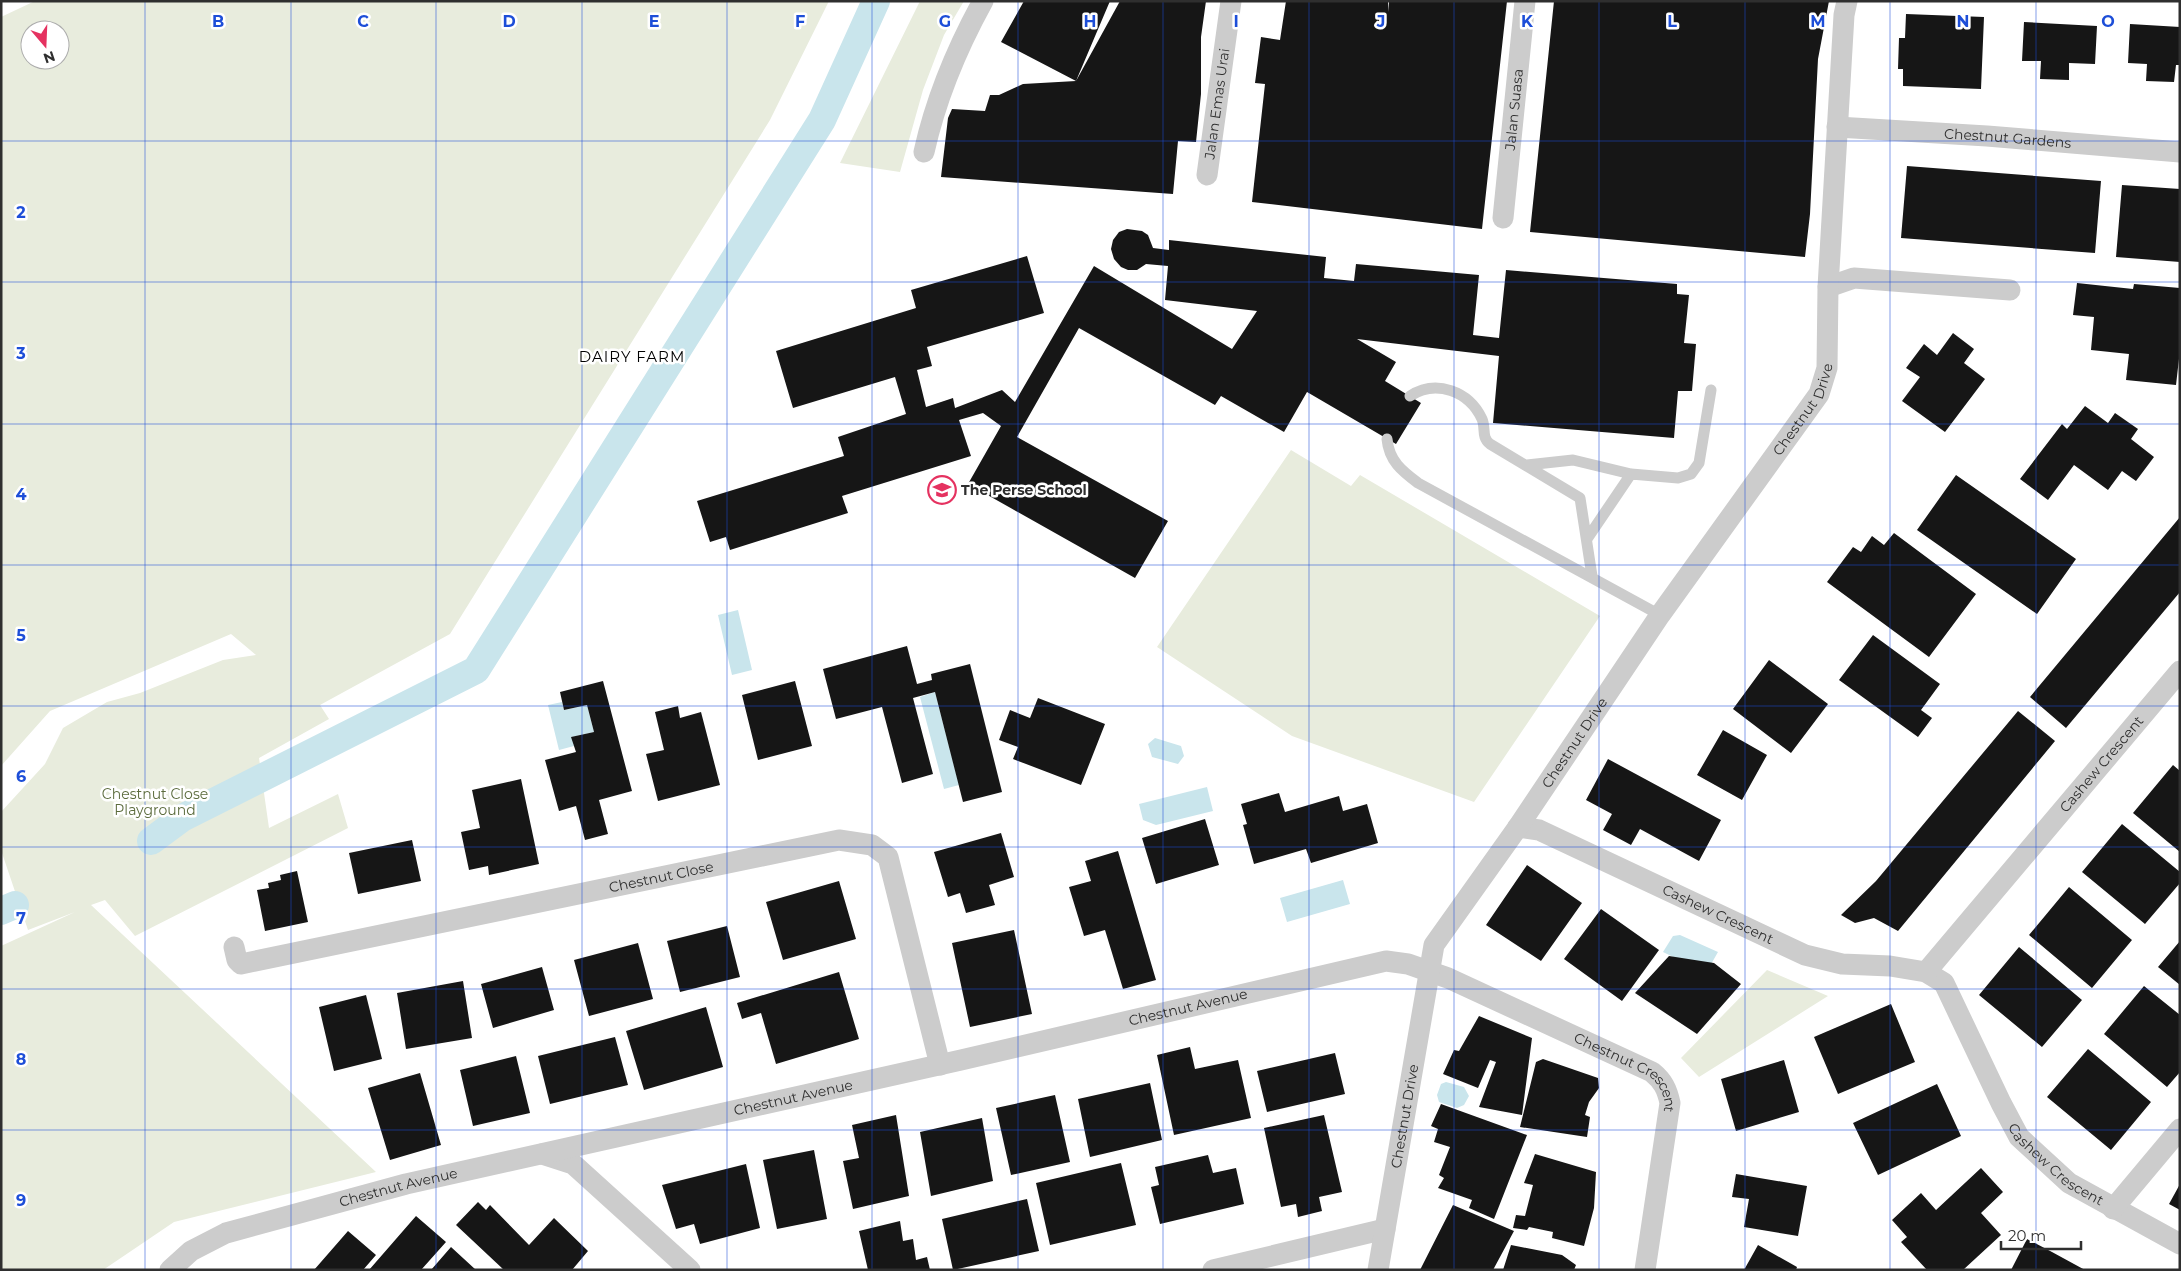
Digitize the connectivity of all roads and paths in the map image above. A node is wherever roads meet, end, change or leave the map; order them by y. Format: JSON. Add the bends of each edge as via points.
{"nodes":[{"id":1,"x":983,"y":1,"type":"edge"},
{"id":2,"x":1231,"y":1,"type":"edge"},
{"id":3,"x":1525,"y":1,"type":"edge"},
{"id":4,"x":1847,"y":1,"type":"edge"},
{"id":5,"x":1837,"y":127,"type":"junction"},
{"id":6,"x":924,"y":152,"type":"dead end"},
{"id":7,"x":2180,"y":152,"type":"edge"},
{"id":8,"x":1208,"y":175,"type":"dead end"},
{"id":9,"x":1502,"y":218,"type":"dead end"},
{"id":10,"x":1828,"y":287,"type":"junction"},
{"id":11,"x":2010,"y":290,"type":"dead end"},
{"id":12,"x":1711,"y":390,"type":"dead end"},
{"id":13,"x":1410,"y":396,"type":"dead end"},
{"id":14,"x":1387,"y":439,"type":"dead end"},
{"id":15,"x":1527,"y":466,"type":"junction"},
{"id":16,"x":1631,"y":474,"type":"junction"},
{"id":17,"x":1587,"y":539,"type":"junction"},
{"id":18,"x":1592,"y":576,"type":"junction"},
{"id":19,"x":1660,"y":614,"type":"junction"},
{"id":20,"x":2180,"y":671,"type":"edge"},
{"id":21,"x":1518,"y":827,"type":"junction"},
{"id":22,"x":234,"y":947,"type":"dead end"},
{"id":23,"x":1429,"y":970,"type":"junction"},
{"id":24,"x":1926,"y":972,"type":"junction"},
{"id":25,"x":940,"y":1065,"type":"junction"},
{"id":26,"x":2180,"y":1129,"type":"edge"},
{"id":27,"x":542,"y":1154,"type":"junction"},
{"id":28,"x":2113,"y":1209,"type":"junction"},
{"id":29,"x":1385,"y":1229,"type":"junction"},
{"id":30,"x":2180,"y":1244,"type":"edge"},
{"id":31,"x":170,"y":1270,"type":"edge"},
{"id":32,"x":690,"y":1270,"type":"edge"},
{"id":33,"x":1213,"y":1270,"type":"edge"},
{"id":34,"x":1378,"y":1270,"type":"edge"},
{"id":35,"x":1644,"y":1270,"type":"edge"}],
"edges":[{"from":1,"to":6,"type":"street","via":[[960,43],[939,95]]},
{"from":2,"to":8,"type":"street","name":"Jalan Emas Urai"},
{"from":3,"to":9,"type":"street","name":"Jalan Suasa"},
{"from":4,"to":5,"type":"street","name":"Chestnut Drive"},
{"from":5,"to":7,"type":"street","name":"Chestnut Gardens"},
{"from":5,"to":10,"type":"street","name":"Chestnut Drive"},
{"from":10,"to":11,"type":"street","via":[[1854,278]]},
{"from":10,"to":19,"type":"street","name":"Chestnut Drive","via":[[1827,368],[1819,394]]},
{"from":12,"to":16,"type":"lane","via":[[1700,463],[1691,474],[1678,478]]},
{"from":13,"to":15,"type":"lane","via":[[1436,388],[1450,389],[1462,395],[1475,406],[1483,421],[1486,440]]},
{"from":14,"to":18,"type":"lane","via":[[1397,467],[1418,483]]},
{"from":15,"to":16,"type":"lane","via":[[1573,460]]},
{"from":15,"to":17,"type":"lane","via":[[1580,498]]},
{"from":16,"to":17,"type":"lane"},
{"from":17,"to":18,"type":"lane"},
{"from":18,"to":19,"type":"lane"},
{"from":19,"to":21,"type":"street","name":"Chestnut Drive"},
{"from":20,"to":24,"type":"street","name":"Cashew Crescent"},
{"from":21,"to":23,"type":"street","name":"Chestnut Drive","via":[[1434,945]]},
{"from":21,"to":24,"type":"street","name":"Cashew Crescent","via":[[1539,830],[1806,955],[1842,964],[1890,966]]},
{"from":22,"to":25,"type":"street","name":"Chestnut Close","via":[[236,960],[241,964],[839,840],[872,845],[888,857]]},
{"from":23,"to":25,"type":"street","name":"Chestnut Avenue","via":[[1386,961]]},
{"from":23,"to":29,"type":"street","name":"Chestnut Drive"},
{"from":23,"to":35,"type":"street","name":"Chestnut Crescent","via":[[1652,1072],[1662,1080],[1670,1103]]},
{"from":24,"to":28,"type":"street","name":"Cashew Crescent","via":[[1944,984],[2020,1137],[2069,1183]]},
{"from":25,"to":27,"type":"street","name":"Chestnut Avenue"},
{"from":26,"to":28,"type":"street"},
{"from":27,"to":31,"type":"street","name":"Chestnut Avenue","via":[[406,1184],[226,1233],[191,1251]]},
{"from":27,"to":32,"type":"street","via":[[574,1164]]},
{"from":28,"to":30,"type":"street","name":"Cashew Crescent"},
{"from":29,"to":33,"type":"street"},
{"from":29,"to":34,"type":"street","name":"Chestnut Drive"}]}
